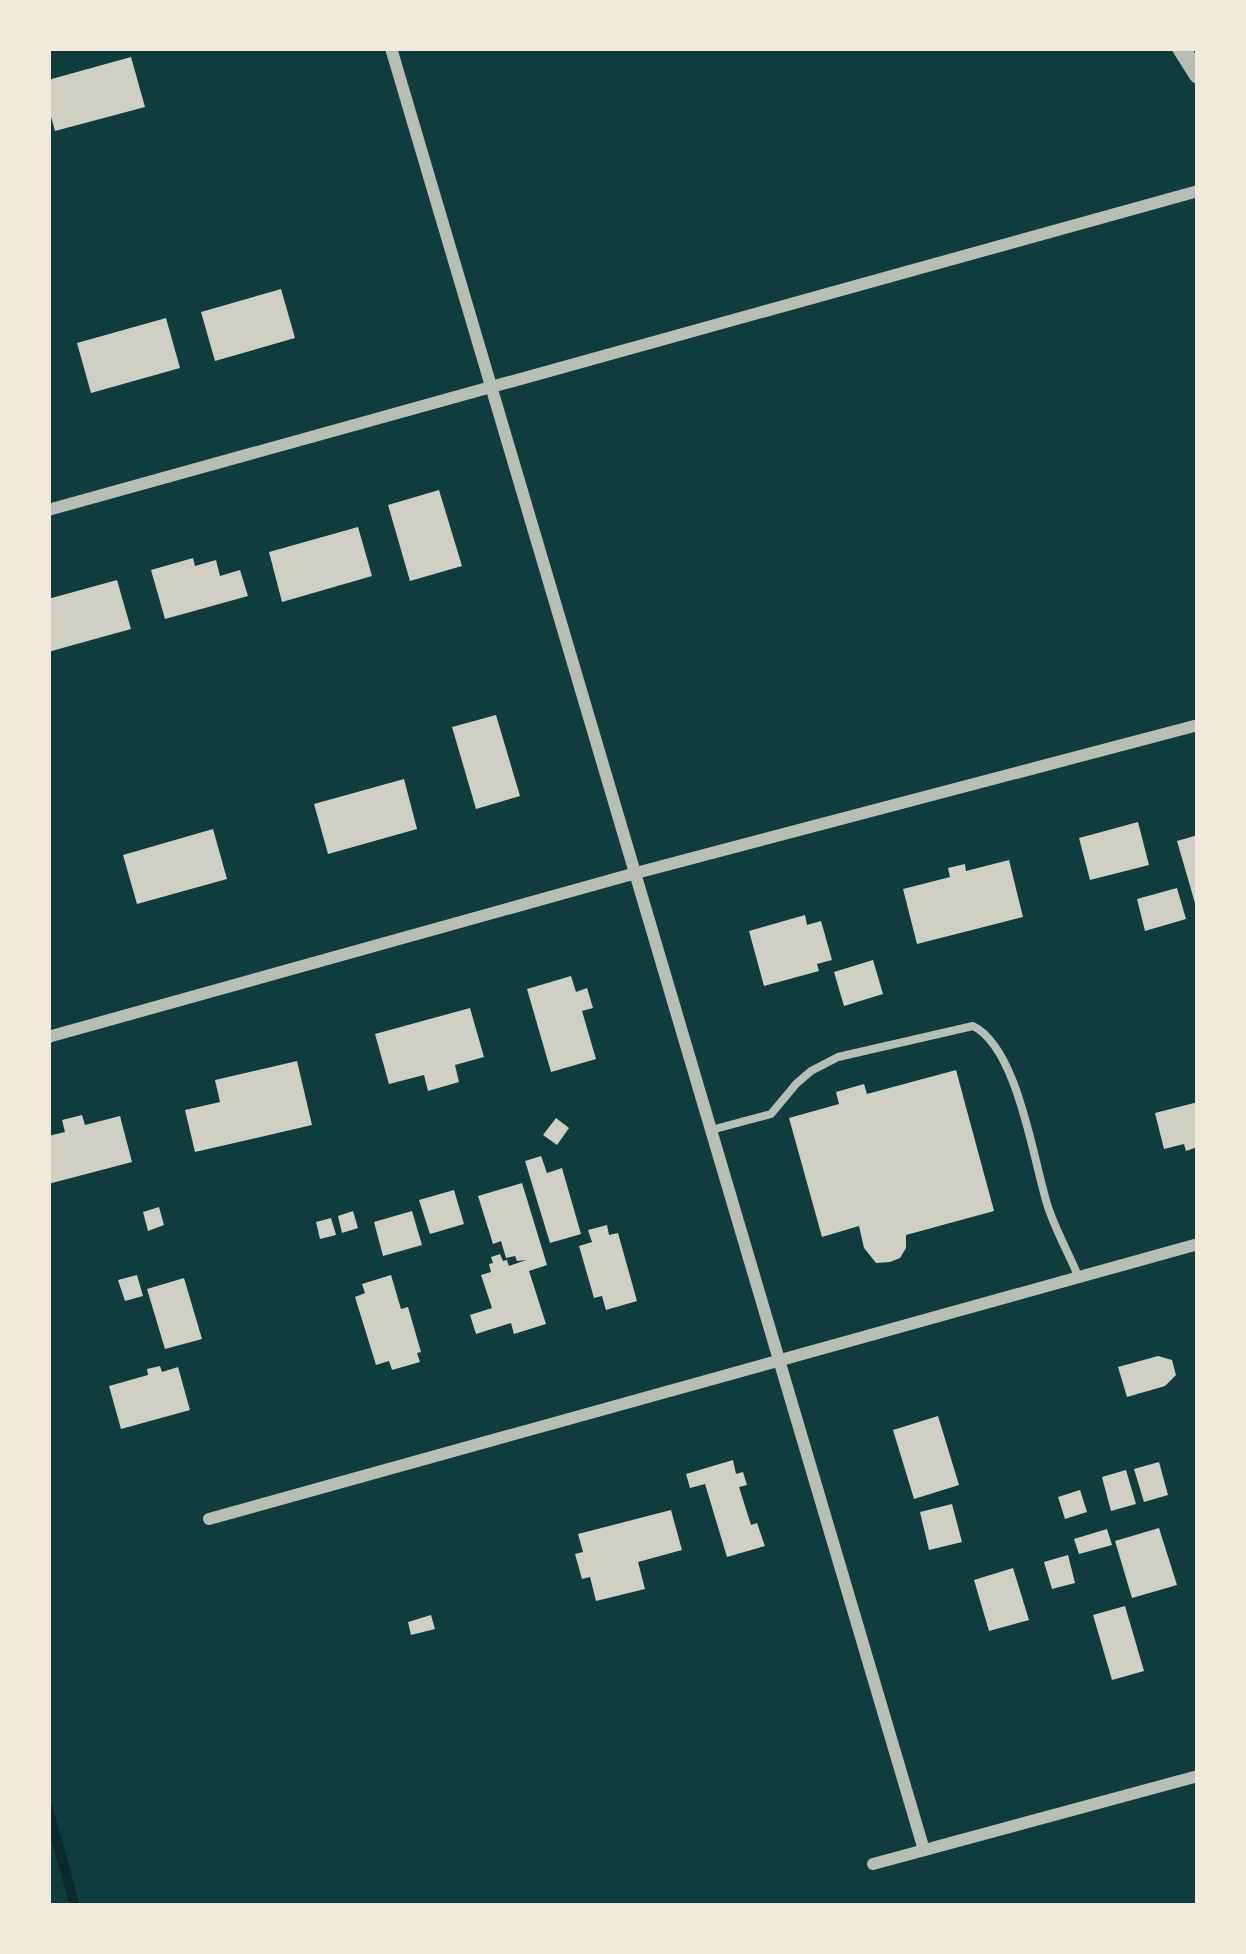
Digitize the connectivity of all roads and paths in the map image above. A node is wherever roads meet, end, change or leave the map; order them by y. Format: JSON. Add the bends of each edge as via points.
{"nodes":[{"id":1,"x":391,"y":48,"type":"edge"},
{"id":2,"x":1181,"y":48,"type":"edge"},
{"id":3,"x":1198,"y":75,"type":"edge"},
{"id":4,"x":1198,"y":191,"type":"edge"},
{"id":5,"x":489,"y":386,"type":"junction"},
{"id":6,"x":48,"y":510,"type":"edge"},
{"id":7,"x":1198,"y":725,"type":"edge"},
{"id":8,"x":636,"y":873,"type":"junction"},
{"id":9,"x":48,"y":1037,"type":"edge"},
{"id":10,"x":711,"y":1130,"type":"junction"},
{"id":11,"x":1198,"y":1244,"type":"edge"},
{"id":12,"x":1079,"y":1277,"type":"junction"},
{"id":13,"x":779,"y":1361,"type":"junction"},
{"id":14,"x":209,"y":1519,"type":"dead end"},
{"id":15,"x":1198,"y":1776,"type":"edge"},
{"id":16,"x":924,"y":1850,"type":"junction"},
{"id":17,"x":873,"y":1864,"type":"dead end"}],
"edges":[{"from":1,"to":5,"type":"street"},
{"from":2,"to":3,"type":"street"},
{"from":4,"to":5,"type":"street"},
{"from":5,"to":6,"type":"street"},
{"from":5,"to":8,"type":"street"},
{"from":7,"to":8,"type":"street"},
{"from":8,"to":9,"type":"street"},
{"from":8,"to":10,"type":"street"},
{"from":10,"to":12,"type":"lane","via":[[771,1114],[811,1071],[838,1058],[973,1026],[1012,1076],[1049,1211]]},
{"from":10,"to":13,"type":"street"},
{"from":11,"to":12,"type":"street"},
{"from":12,"to":13,"type":"street"},
{"from":13,"to":14,"type":"street"},
{"from":13,"to":16,"type":"street"},
{"from":15,"to":16,"type":"street"},
{"from":16,"to":17,"type":"street"}]}
